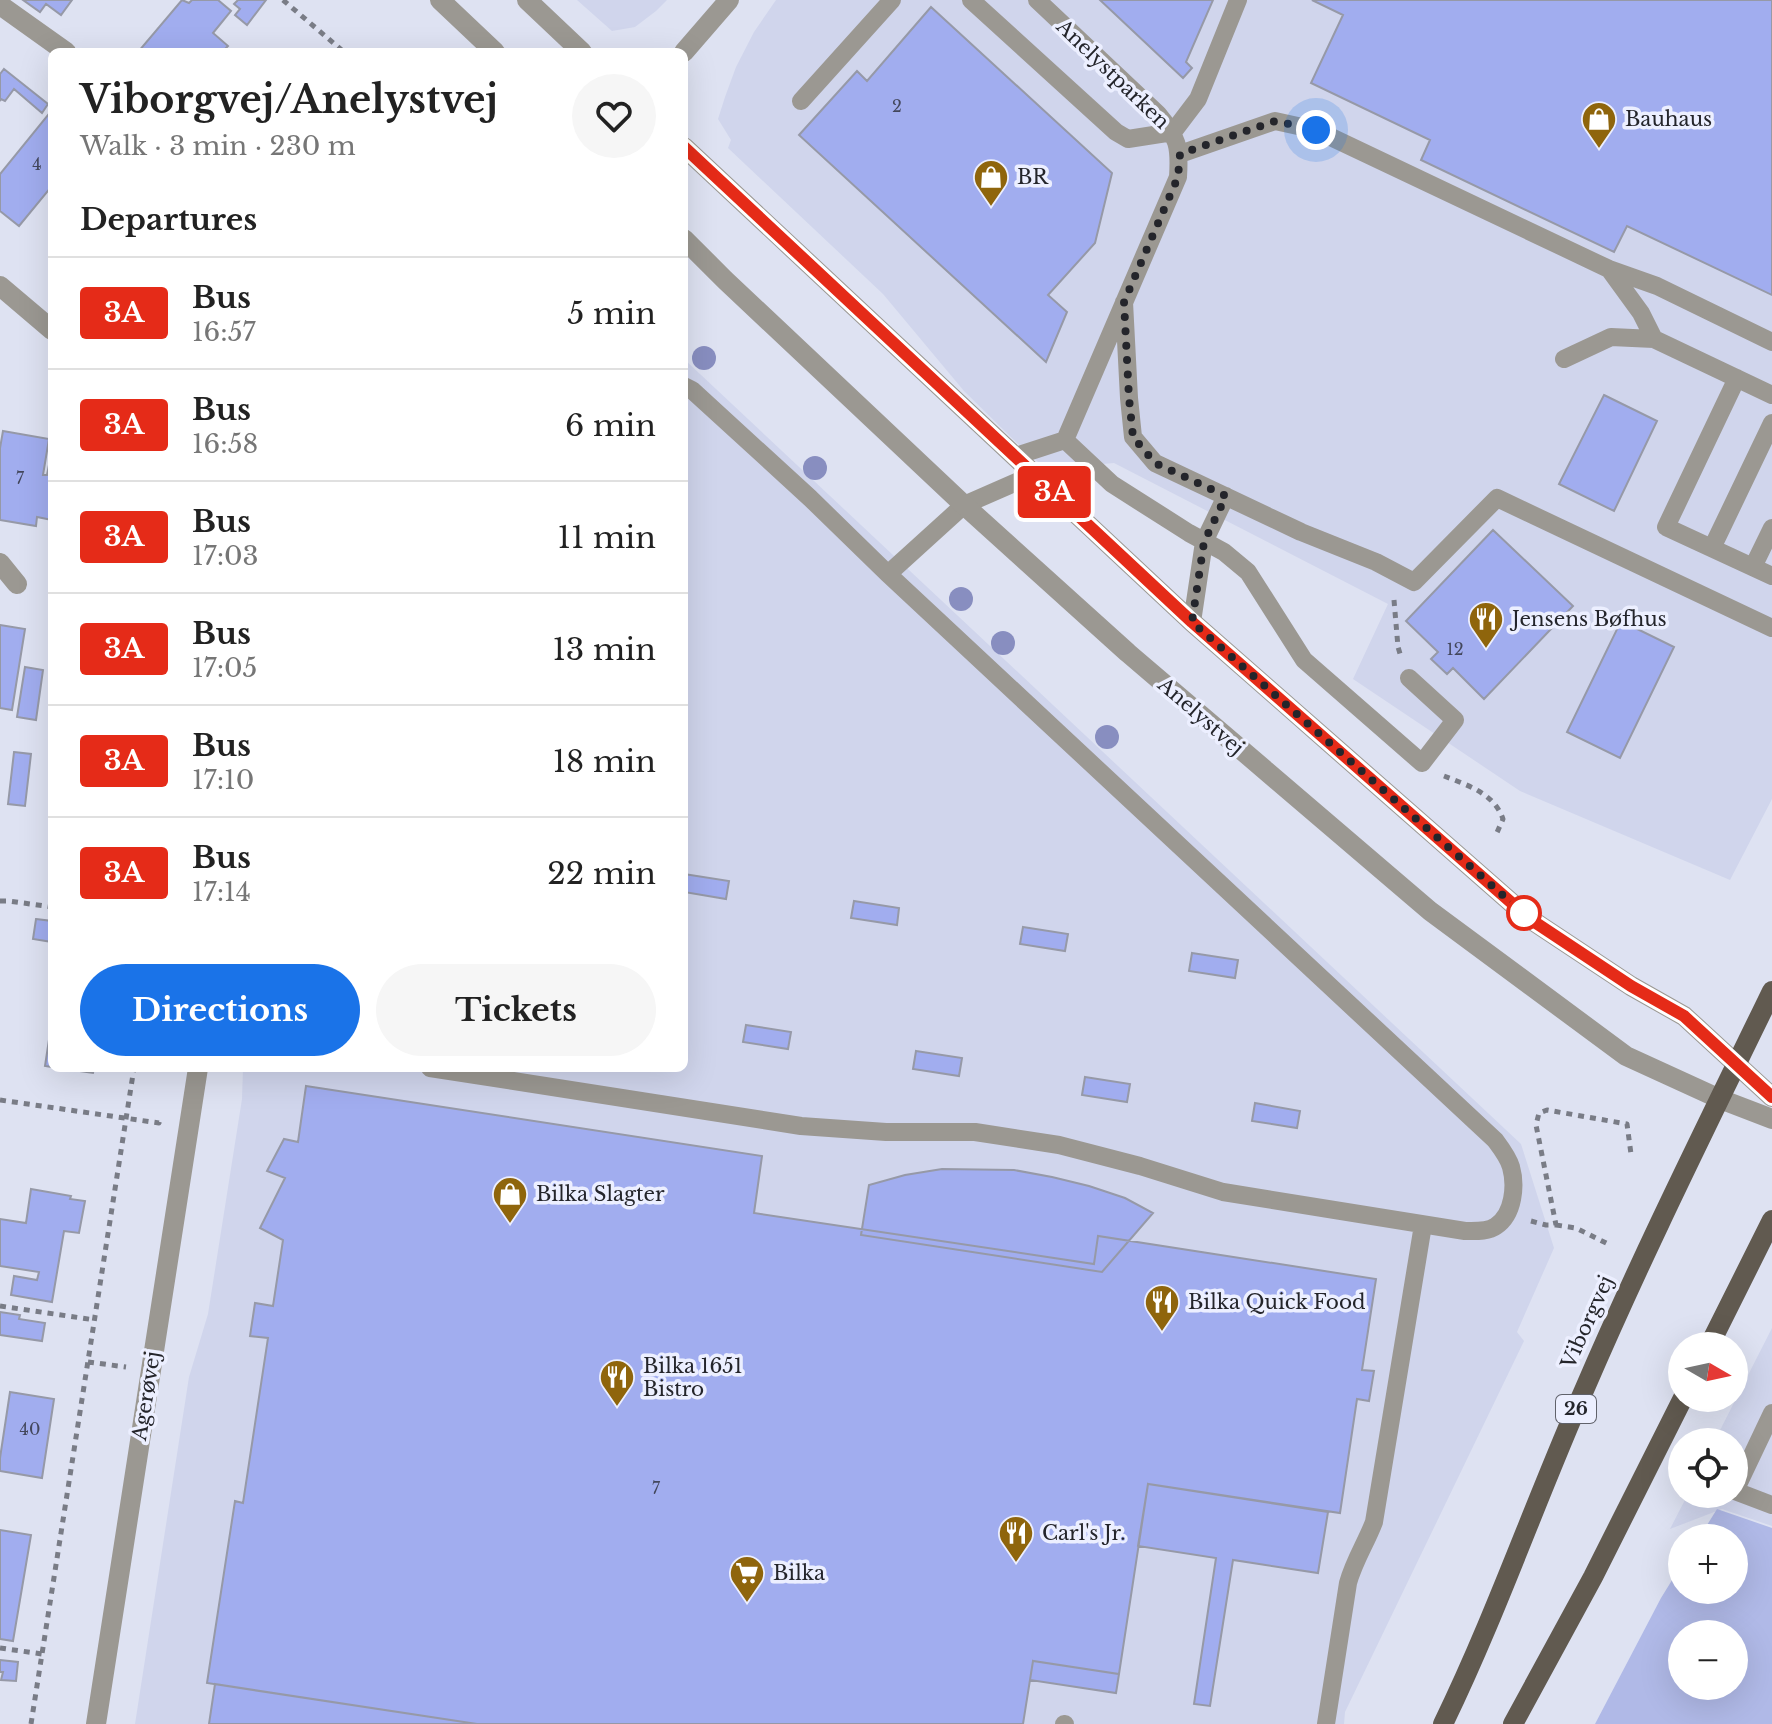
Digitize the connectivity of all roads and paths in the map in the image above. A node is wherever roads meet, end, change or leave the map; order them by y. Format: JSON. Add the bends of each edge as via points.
{"nodes":[{"id":1,"x":283,"y":0,"type":"edge"},
{"id":2,"x":440,"y":0,"type":"edge"},
{"id":3,"x":527,"y":0,"type":"edge"},
{"id":4,"x":729,"y":0,"type":"edge"},
{"id":5,"x":892,"y":0,"type":"edge"},
{"id":6,"x":971,"y":0,"type":"edge"},
{"id":7,"x":1037,"y":0,"type":"edge"},
{"id":8,"x":1238,"y":0,"type":"edge"},
{"id":9,"x":0,"y":5,"type":"edge"},
{"id":10,"x":60,"y":48,"type":"edge"},
{"id":11,"x":339,"y":48,"type":"edge"},
{"id":12,"x":491,"y":48,"type":"edge"},
{"id":13,"x":578,"y":48,"type":"edge"},
{"id":14,"x":687,"y":48,"type":"edge"},
{"id":15,"x":801,"y":101,"type":"dead end"},
{"id":16,"x":1173,"y":132,"type":"junction"},
{"id":17,"x":688,"y":151,"type":"edge"},
{"id":18,"x":1180,"y":154,"type":"junction"},
{"id":19,"x":688,"y":243,"type":"edge"},
{"id":20,"x":1609,"y":269,"type":"junction"},
{"id":21,"x":0,"y":286,"type":"edge"},
{"id":22,"x":1124,"y":302,"type":"junction"},
{"id":23,"x":48,"y":327,"type":"edge"},
{"id":24,"x":1654,"y":339,"type":"junction"},
{"id":25,"x":1772,"y":342,"type":"edge"},
{"id":26,"x":1564,"y":359,"type":"dead end"},
{"id":27,"x":1737,"y":378,"type":"junction"},
{"id":28,"x":688,"y":388,"type":"edge"},
{"id":29,"x":1772,"y":395,"type":"edge"},
{"id":30,"x":1772,"y":423,"type":"edge"},
{"id":31,"x":1065,"y":440,"type":"junction"},
{"id":32,"x":1016,"y":456,"type":"junction"},
{"id":33,"x":1035,"y":474,"type":"junction"},
{"id":34,"x":1226,"y":496,"type":"junction"},
{"id":35,"x":964,"y":505,"type":"junction"},
{"id":36,"x":1772,"y":528,"type":"edge"},
{"id":37,"x":1204,"y":542,"type":"junction"},
{"id":38,"x":1712,"y":548,"type":"junction"},
{"id":39,"x":0,"y":563,"type":"edge"},
{"id":40,"x":1753,"y":567,"type":"junction"},
{"id":41,"x":1391,"y":571,"type":"junction"},
{"id":42,"x":888,"y":574,"type":"junction"},
{"id":43,"x":1772,"y":576,"type":"edge"},
{"id":44,"x":17,"y":584,"type":"dead end"},
{"id":45,"x":1192,"y":622,"type":"junction"},
{"id":46,"x":1772,"y":628,"type":"edge"},
{"id":47,"x":1409,"y":678,"type":"joint"},
{"id":48,"x":1422,"y":763,"type":"junction"},
{"id":49,"x":1495,"y":837,"type":"dead end"},
{"id":50,"x":0,"y":901,"type":"edge"},
{"id":51,"x":48,"y":906,"type":"edge"},
{"id":52,"x":1772,"y":991,"type":"edge"},
{"id":53,"x":1737,"y":1065,"type":"junction"},
{"id":54,"x":133,"y":1072,"type":"edge"},
{"id":55,"x":197,"y":1072,"type":"edge"},
{"id":56,"x":456,"y":1072,"type":"edge"},
{"id":57,"x":1772,"y":1097,"type":"edge"},
{"id":58,"x":1720,"y":1099,"type":"junction"},
{"id":59,"x":0,"y":1100,"type":"edge"},
{"id":60,"x":161,"y":1110,"type":"dead end"},
{"id":61,"x":126,"y":1119,"type":"junction"},
{"id":62,"x":1772,"y":1119,"type":"edge"},
{"id":63,"x":1631,"y":1154,"type":"dead end"},
{"id":64,"x":1507,"y":1214,"type":"junction"},
{"id":65,"x":1772,"y":1220,"type":"edge"},
{"id":66,"x":1423,"y":1225,"type":"junction"},
{"id":67,"x":1556,"y":1225,"type":"junction"},
{"id":68,"x":1608,"y":1244,"type":"dead end"},
{"id":69,"x":0,"y":1306,"type":"edge"},
{"id":70,"x":95,"y":1320,"type":"junction"},
{"id":71,"x":1716,"y":1332,"type":"edge"},
{"id":72,"x":88,"y":1362,"type":"junction"},
{"id":73,"x":150,"y":1370,"type":"junction"},
{"id":74,"x":1676,"y":1412,"type":"edge"},
{"id":75,"x":1772,"y":1413,"type":"edge"},
{"id":76,"x":1772,"y":1505,"type":"edge"},
{"id":77,"x":0,"y":1648,"type":"edge"},
{"id":78,"x":42,"y":1654,"type":"junction"},
{"id":79,"x":31,"y":1724,"type":"edge"},
{"id":80,"x":96,"y":1724,"type":"edge"},
{"id":81,"x":1326,"y":1724,"type":"edge"},
{"id":82,"x":1443,"y":1724,"type":"edge"},
{"id":83,"x":1513,"y":1724,"type":"edge"}],
"edges":[{"from":1,"to":11,"type":"path"},
{"from":2,"to":12,"type":"street"},
{"from":3,"to":13,"type":"street"},
{"from":4,"to":14,"type":"street"},
{"from":5,"to":15,"type":"lane"},
{"from":6,"to":16,"type":"lane","via":[[1116,132],[1128,139]]},
{"from":7,"to":16,"type":"lane","name":"Anelystparken"},
{"from":8,"to":16,"type":"lane","via":[[1198,99]]},
{"from":9,"to":10,"type":"street"},
{"from":16,"to":18,"type":"lane","name":"Anelystparken"},
{"from":17,"to":32,"type":"street"},
{"from":18,"to":20,"type":"lane","name":"Anelystparken","via":[[1275,121],[1316,130]]},
{"from":18,"to":22,"type":"lane","name":"Anelystparken","via":[[1178,177]]},
{"from":19,"to":35,"type":"street","name":"Anelystvej"},
{"from":20,"to":24,"type":"lane"},
{"from":20,"to":25,"type":"lane","name":"Anelystparken","via":[[1657,286]]},
{"from":21,"to":23,"type":"street"},
{"from":22,"to":31,"type":"lane","name":"Anelystparken"},
{"from":22,"to":34,"type":"lane","via":[[1133,437],[1155,463]]},
{"from":24,"to":26,"type":"lane","via":[[1611,337]]},
{"from":24,"to":27,"type":"lane"},
{"from":27,"to":29,"type":"lane"},
{"from":27,"to":38,"type":"lane","via":[[1666,527]]},
{"from":28,"to":42,"type":"lane"},
{"from":30,"to":38,"type":"lane"},
{"from":31,"to":32,"type":"lane"},
{"from":31,"to":37,"type":"lane","via":[[1112,484]]},
{"from":32,"to":33,"type":"street"},
{"from":33,"to":35,"type":"lane"},
{"from":33,"to":45,"type":"street"},
{"from":34,"to":37,"type":"lane"},
{"from":34,"to":41,"type":"lane"},
{"from":35,"to":42,"type":"lane"},
{"from":35,"to":58,"type":"street","name":"Anelystvej","via":[[1430,911],[1626,1056]]},
{"from":36,"to":40,"type":"lane"},
{"from":37,"to":45,"type":"lane"},
{"from":37,"to":48,"type":"lane","via":[[1248,572],[1304,660]]},
{"from":38,"to":40,"type":"lane"},
{"from":39,"to":44,"type":"street"},
{"from":40,"to":43,"type":"lane"},
{"from":41,"to":46,"type":"lane","via":[[1414,582],[1497,498]]},
{"from":41,"to":47,"type":"path","via":[[1398,647]]},
{"from":42,"to":64,"type":"lane","via":[[1495,1140],[1514,1182]]},
{"from":45,"to":53,"type":"street","via":[[1530,919],[1684,1016]]},
{"from":47,"to":48,"type":"lane","via":[[1455,720]]},
{"from":48,"to":49,"type":"path","via":[[1479,789],[1501,811]]},
{"from":50,"to":51,"type":"path"},
{"from":52,"to":53,"type":"main road","name":"Viborgvej","number":"26"},
{"from":53,"to":57,"type":"street"},
{"from":53,"to":58,"type":"main road","name":"Viborgvej","number":"26"},
{"from":54,"to":61,"type":"path"},
{"from":55,"to":73,"type":"street","name":"Agerøvej"},
{"from":56,"to":66,"type":"lane","via":[[801,1126],[975,1132],[1059,1145],[1223,1192]]},
{"from":58,"to":62,"type":"street","name":"Anelystvej"},
{"from":58,"to":82,"type":"main road","name":"Viborgvej","number":"26","via":[[1629,1286]]},
{"from":59,"to":61,"type":"path"},
{"from":60,"to":61,"type":"path","via":[[159,1123]]},
{"from":61,"to":70,"type":"path"},
{"from":63,"to":67,"type":"path","via":[[1627,1124],[1539,1113],[1536,1125]]},
{"from":64,"to":66,"type":"lane","via":[[1482,1231]]},
{"from":64,"to":67,"type":"path"},
{"from":65,"to":71,"type":"main road"},
{"from":66,"to":81,"type":"lane","via":[[1374,1522],[1348,1583]]},
{"from":67,"to":68,"type":"path","via":[[1576,1228]]},
{"from":69,"to":70,"type":"path"},
{"from":70,"to":72,"type":"path"},
{"from":72,"to":73,"type":"path"},
{"from":72,"to":78,"type":"path"},
{"from":73,"to":80,"type":"street","name":"Agerøvej"},
{"from":74,"to":83,"type":"main road"},
{"from":75,"to":76,"type":"lane","via":[[1735,1491]]},
{"from":77,"to":78,"type":"path"},
{"from":78,"to":79,"type":"path"}]}
